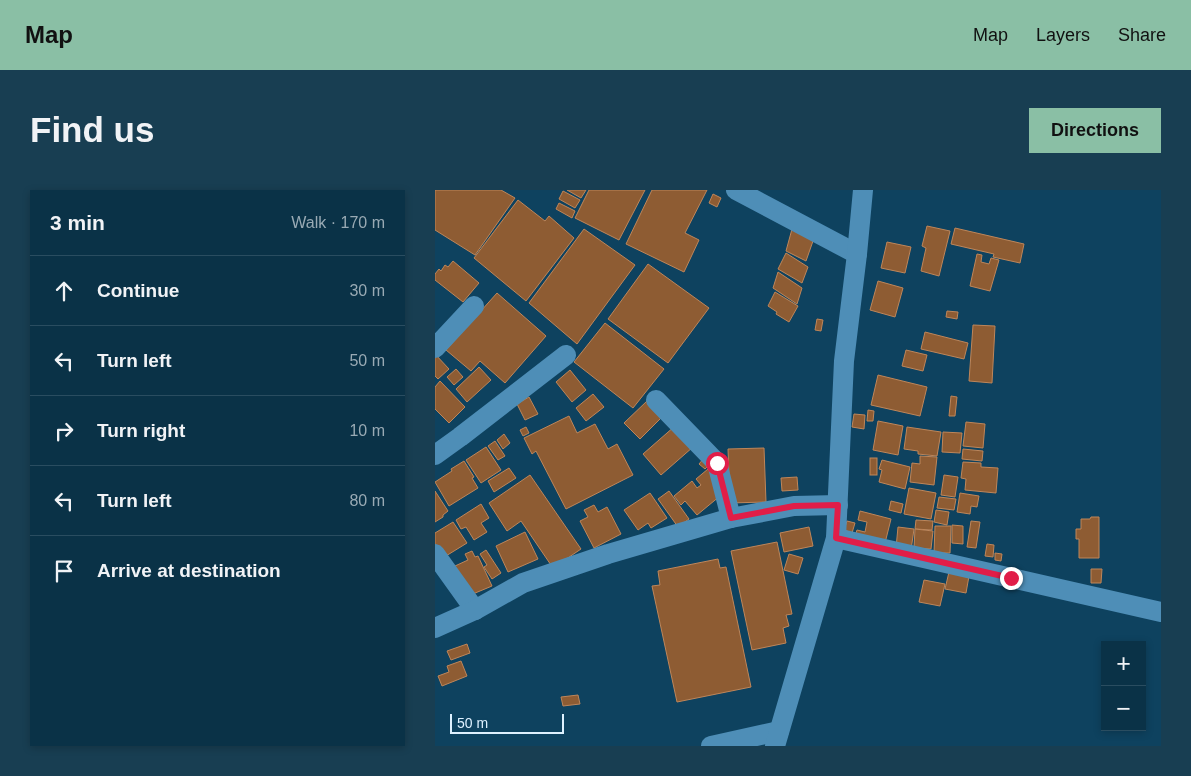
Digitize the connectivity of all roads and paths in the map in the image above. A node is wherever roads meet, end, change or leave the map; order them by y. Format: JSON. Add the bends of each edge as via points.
{"nodes":[{"id":1,"x":736,"y":190,"type":"edge"},
{"id":2,"x":863,"y":190,"type":"edge"},
{"id":3,"x":857,"y":254,"type":"junction"},
{"id":4,"x":475,"y":306,"type":"dead end"},
{"id":5,"x":435,"y":348,"type":"edge"},
{"id":6,"x":566,"y":355,"type":"dead end"},
{"id":7,"x":656,"y":400,"type":"dead end"},
{"id":8,"x":435,"y":455,"type":"edge"},
{"id":9,"x":838,"y":505,"type":"junction"},
{"id":10,"x":731,"y":518,"type":"junction"},
{"id":11,"x":836,"y":538,"type":"junction"},
{"id":12,"x":435,"y":554,"type":"edge"},
{"id":13,"x":475,"y":610,"type":"junction"},
{"id":14,"x":1161,"y":612,"type":"edge"},
{"id":15,"x":435,"y":628,"type":"edge"},
{"id":16,"x":777,"y":739,"type":"edge"},
{"id":17,"x":711,"y":746,"type":"edge"}],
"edges":[{"from":1,"to":3,"type":"street"},
{"from":2,"to":3,"type":"street"},
{"from":3,"to":9,"type":"street","via":[[844,361]]},
{"from":4,"to":5,"type":"street"},
{"from":6,"to":8,"type":"street"},
{"from":7,"to":10,"type":"street","via":[[717,463]]},
{"from":9,"to":10,"type":"street","via":[[794,506]]},
{"from":9,"to":11,"type":"street"},
{"from":10,"to":13,"type":"street","via":[[523,583]]},
{"from":11,"to":14,"type":"street"},
{"from":11,"to":16,"type":"street"},
{"from":12,"to":13,"type":"street"},
{"from":13,"to":15,"type":"street"},
{"from":16,"to":17,"type":"street"}]}
